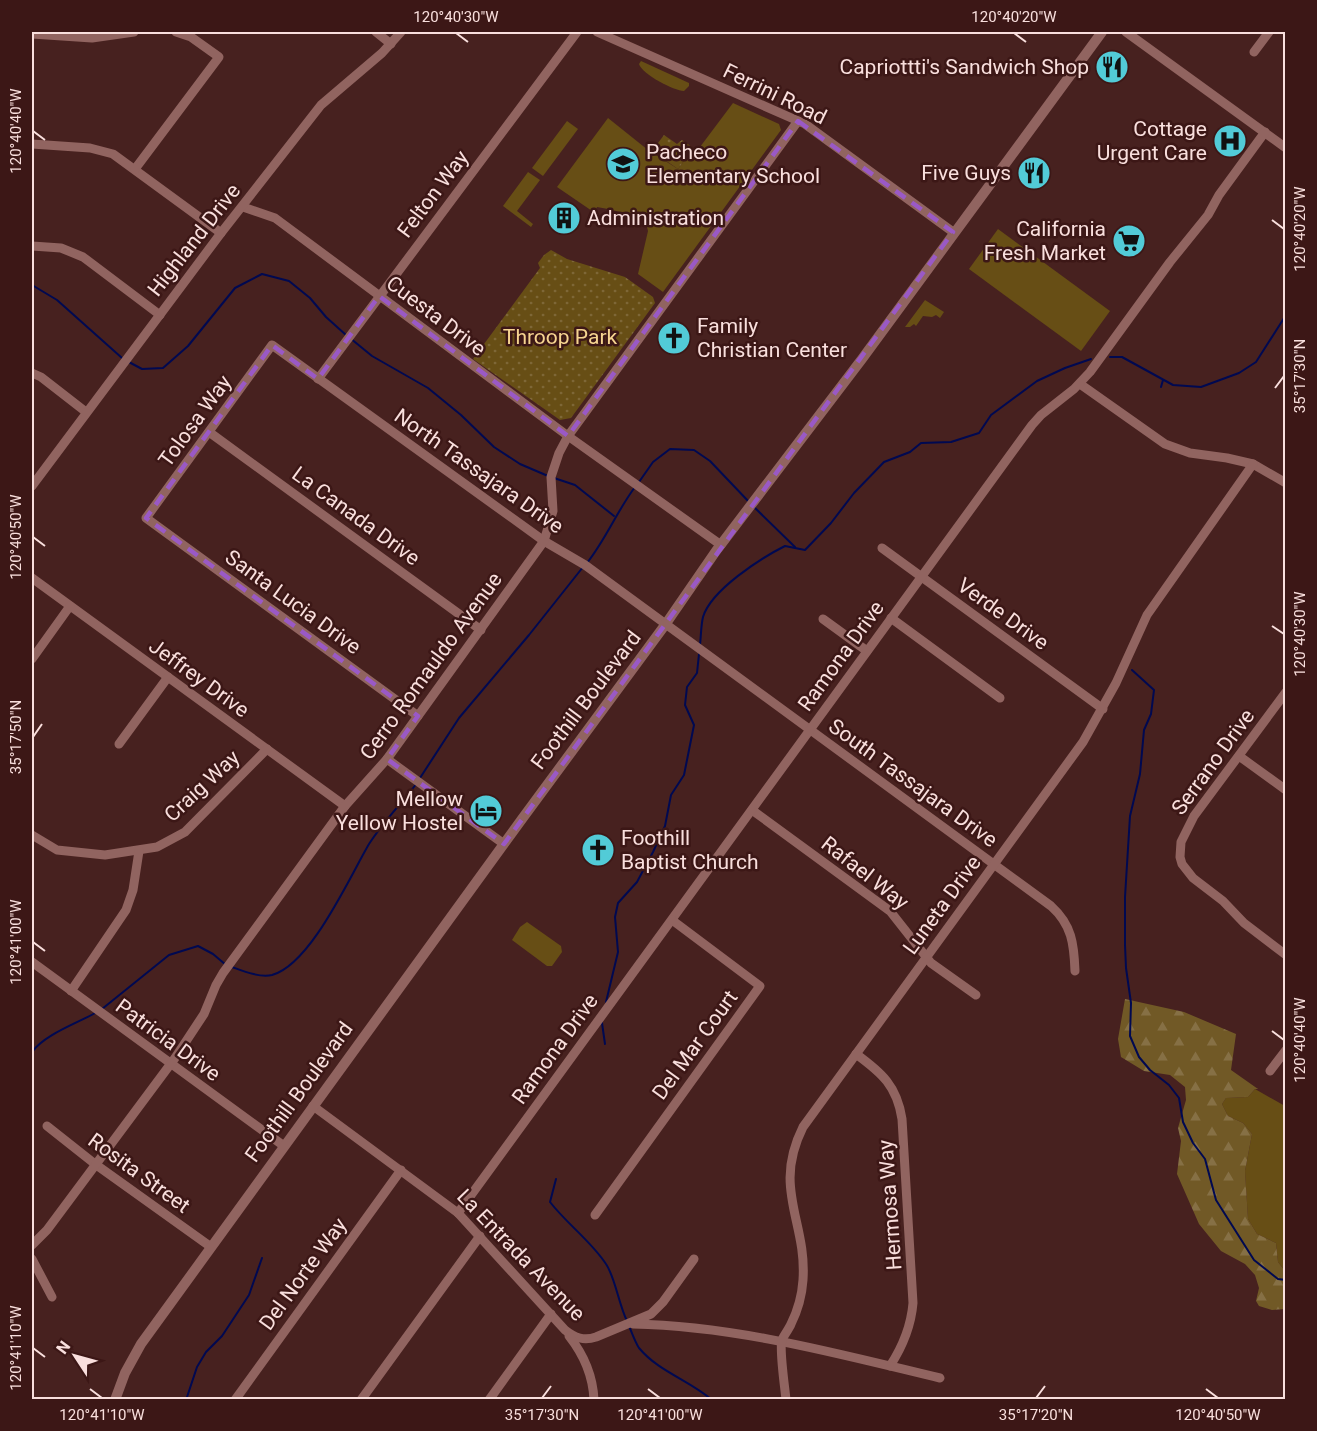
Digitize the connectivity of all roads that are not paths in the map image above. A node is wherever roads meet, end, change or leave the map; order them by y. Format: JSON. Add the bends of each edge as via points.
{"nodes":[{"id":1,"x":134,"y":32,"type":"edge"},
{"id":2,"x":176,"y":32,"type":"edge"},
{"id":3,"x":376,"y":32,"type":"edge"},
{"id":4,"x":577,"y":32,"type":"edge"},
{"id":5,"x":597,"y":32,"type":"edge"},
{"id":6,"x":1102,"y":32,"type":"edge"},
{"id":7,"x":1126,"y":32,"type":"edge"},
{"id":8,"x":1269,"y":32,"type":"edge"},
{"id":9,"x":32,"y":34,"type":"edge"},
{"id":10,"x":396,"y":36,"type":"edge"},
{"id":11,"x":1254,"y":52,"type":"dead end"},
{"id":12,"x":798,"y":121,"type":"junction"},
{"id":13,"x":1265,"y":132,"type":"junction"},
{"id":14,"x":32,"y":144,"type":"edge"},
{"id":15,"x":1286,"y":148,"type":"edge"},
{"id":16,"x":135,"y":169,"type":"junction"},
{"id":17,"x":243,"y":207,"type":"junction"},
{"id":18,"x":953,"y":232,"type":"junction"},
{"id":19,"x":221,"y":233,"type":"junction"},
{"id":20,"x":32,"y":246,"type":"edge"},
{"id":21,"x":379,"y":296,"type":"junction"},
{"id":22,"x":160,"y":315,"type":"junction"},
{"id":23,"x":272,"y":345,"type":"joint"},
{"id":24,"x":32,"y":374,"type":"edge"},
{"id":25,"x":318,"y":379,"type":"junction"},
{"id":26,"x":1080,"y":384,"type":"junction"},
{"id":27,"x":86,"y":412,"type":"junction"},
{"id":28,"x":209,"y":432,"type":"junction"},
{"id":29,"x":568,"y":436,"type":"junction"},
{"id":30,"x":1252,"y":464,"type":"junction"},
{"id":31,"x":1286,"y":483,"type":"edge"},
{"id":32,"x":32,"y":486,"type":"edge"},
{"id":33,"x":147,"y":518,"type":"joint"},
{"id":34,"x":544,"y":542,"type":"junction"},
{"id":35,"x":721,"y":545,"type":"junction"},
{"id":36,"x":882,"y":548,"type":"dead end"},
{"id":37,"x":921,"y":577,"type":"junction"},
{"id":38,"x":32,"y":578,"type":"edge"},
{"id":39,"x":70,"y":606,"type":"junction"},
{"id":40,"x":891,"y":618,"type":"junction"},
{"id":41,"x":823,"y":619,"type":"dead end"},
{"id":42,"x":665,"y":625,"type":"junction"},
{"id":43,"x":481,"y":630,"type":"junction"},
{"id":44,"x":867,"y":651,"type":"junction"},
{"id":45,"x":32,"y":659,"type":"edge"},
{"id":46,"x":168,"y":677,"type":"junction"},
{"id":47,"x":1286,"y":692,"type":"edge"},
{"id":48,"x":1000,"y":698,"type":"dead end"},
{"id":49,"x":1103,"y":709,"type":"junction"},
{"id":50,"x":418,"y":716,"type":"junction"},
{"id":51,"x":810,"y":730,"type":"junction"},
{"id":52,"x":119,"y":744,"type":"dead end"},
{"id":53,"x":267,"y":749,"type":"junction"},
{"id":54,"x":1239,"y":756,"type":"junction"},
{"id":55,"x":387,"y":759,"type":"junction"},
{"id":56,"x":1286,"y":790,"type":"edge"},
{"id":57,"x":345,"y":806,"type":"junction"},
{"id":58,"x":752,"y":810,"type":"junction"},
{"id":59,"x":32,"y":835,"type":"edge"},
{"id":60,"x":504,"y":844,"type":"junction"},
{"id":61,"x":139,"y":851,"type":"junction"},
{"id":62,"x":994,"y":864,"type":"junction"},
{"id":63,"x":672,"y":920,"type":"junction"},
{"id":64,"x":1286,"y":955,"type":"edge"},
{"id":65,"x":926,"y":957,"type":"junction"},
{"id":66,"x":35,"y":964,"type":"edge"},
{"id":67,"x":1075,"y":971,"type":"dead end"},
{"id":68,"x":32,"y":975,"type":"edge"},
{"id":69,"x":71,"y":991,"type":"junction"},
{"id":70,"x":976,"y":995,"type":"dead end"},
{"id":71,"x":1286,"y":1050,"type":"edge"},
{"id":72,"x":856,"y":1054,"type":"junction"},
{"id":73,"x":171,"y":1064,"type":"junction"},
{"id":74,"x":1270,"y":1071,"type":"dead end"},
{"id":75,"x":313,"y":1106,"type":"junction"},
{"id":76,"x":47,"y":1126,"type":"dead end"},
{"id":77,"x":284,"y":1146,"type":"junction"},
{"id":78,"x":95,"y":1164,"type":"junction"},
{"id":79,"x":401,"y":1170,"type":"junction"},
{"id":80,"x":458,"y":1213,"type":"junction"},
{"id":81,"x":595,"y":1215,"type":"dead end"},
{"id":82,"x":480,"y":1236,"type":"junction"},
{"id":83,"x":32,"y":1245,"type":"edge"},
{"id":84,"x":211,"y":1247,"type":"junction"},
{"id":85,"x":32,"y":1259,"type":"edge"},
{"id":86,"x":694,"y":1259,"type":"dead end"},
{"id":87,"x":52,"y":1297,"type":"dead end"},
{"id":88,"x":551,"y":1314,"type":"junction"},
{"id":89,"x":629,"y":1324,"type":"junction"},
{"id":90,"x":565,"y":1330,"type":"junction"},
{"id":91,"x":782,"y":1341,"type":"junction"},
{"id":92,"x":890,"y":1366,"type":"junction"},
{"id":93,"x":940,"y":1378,"type":"dead end"},
{"id":94,"x":115,"y":1400,"type":"edge"},
{"id":95,"x":235,"y":1400,"type":"edge"},
{"id":96,"x":361,"y":1400,"type":"edge"},
{"id":97,"x":489,"y":1400,"type":"edge"},
{"id":98,"x":594,"y":1400,"type":"edge"},
{"id":99,"x":786,"y":1400,"type":"edge"}],
"edges":[{"from":1,"to":9,"type":"street","via":[[92,38]]},
{"from":2,"to":16,"type":"street","via":[[191,37],[219,57]]},
{"from":3,"to":10,"type":"street"},
{"from":4,"to":21,"type":"street","name":"Felton Way"},
{"from":5,"to":12,"type":"street","name":"Ferrini Road"},
{"from":6,"to":18,"type":"street","name":"Foothill Boulevard"},
{"from":7,"to":13,"type":"street"},
{"from":8,"to":11,"type":"street"},
{"from":10,"to":17,"type":"street","name":"Highland Drive","via":[[321,105]]},
{"from":12,"to":18,"type":"street","name":"Ferrini Road"},
{"from":12,"to":29,"type":"street","name":"Cerro Romauldo Avenue"},
{"from":13,"to":15,"type":"street"},
{"from":13,"to":26,"type":"street","name":"Ramona Drive","via":[[1208,215]]},
{"from":14,"to":16,"type":"street","via":[[106,151]]},
{"from":16,"to":19,"type":"street"},
{"from":17,"to":19,"type":"street","name":"Highland Drive"},
{"from":17,"to":21,"type":"street","name":"Cuesta Drive","via":[[274,218]]},
{"from":18,"to":35,"type":"street","name":"Foothill Boulevard"},
{"from":19,"to":22,"type":"street","name":"Highland Drive"},
{"from":20,"to":22,"type":"street","via":[[61,248],[83,257]]},
{"from":21,"to":25,"type":"street","name":"Felton Way"},
{"from":21,"to":29,"type":"street","name":"Cuesta Drive"},
{"from":22,"to":27,"type":"street","name":"Highland Drive"},
{"from":23,"to":25,"type":"street","name":"North Tassajara Drive"},
{"from":23,"to":28,"type":"street","name":"Tolosa Way"},
{"from":24,"to":27,"type":"street"},
{"from":25,"to":34,"type":"street","name":"North Tassajara Drive"},
{"from":26,"to":30,"type":"street","via":[[1165,444],[1190,453]]},
{"from":26,"to":37,"type":"street","name":"Ramona Drive","via":[[1032,425]]},
{"from":27,"to":32,"type":"street","name":"Highland Drive"},
{"from":28,"to":33,"type":"street","name":"Tolosa Way"},
{"from":28,"to":43,"type":"street","name":"La Canada Drive"},
{"from":29,"to":34,"type":"street","name":"Cerro Romauldo Avenue","via":[[551,477],[553,511]]},
{"from":29,"to":35,"type":"street","name":"Cuesta Drive"},
{"from":30,"to":31,"type":"street"},
{"from":30,"to":49,"type":"street","name":"Luneta Drive","via":[[1147,615]]},
{"from":33,"to":50,"type":"street","name":"Santa Lucia Drive"},
{"from":34,"to":42,"type":"street","name":"North Tassajara Drive","via":[[585,566]]},
{"from":34,"to":43,"type":"street","name":"Cerro Romauldo Avenue"},
{"from":35,"to":42,"type":"street","name":"Foothill Boulevard"},
{"from":36,"to":37,"type":"street","name":"Verde Drive"},
{"from":37,"to":40,"type":"street","name":"Ramona Drive"},
{"from":37,"to":49,"type":"street","name":"Verde Drive"},
{"from":38,"to":39,"type":"street","name":"Jeffrey Drive"},
{"from":39,"to":45,"type":"street"},
{"from":39,"to":46,"type":"street","name":"Jeffrey Drive"},
{"from":40,"to":44,"type":"street","name":"Ramona Drive"},
{"from":40,"to":48,"type":"street"},
{"from":41,"to":44,"type":"street"},
{"from":42,"to":51,"type":"street","name":"South Tassajara Drive"},
{"from":42,"to":60,"type":"street","name":"Foothill Boulevard"},
{"from":43,"to":50,"type":"street","name":"Cerro Romauldo Avenue"},
{"from":44,"to":51,"type":"street","name":"Ramona Drive"},
{"from":46,"to":52,"type":"street"},
{"from":46,"to":53,"type":"street","name":"Jeffrey Drive"},
{"from":47,"to":54,"type":"street","name":"Serrano Drive"},
{"from":49,"to":62,"type":"street","name":"Luneta Drive"},
{"from":50,"to":55,"type":"street","name":"Cerro Romauldo Avenue"},
{"from":51,"to":58,"type":"street","name":"Ramona Drive"},
{"from":51,"to":62,"type":"street","name":"South Tassajara Drive"},
{"from":53,"to":57,"type":"street","name":"Jeffrey Drive"},
{"from":53,"to":61,"type":"street","name":"Craig Way","via":[[185,832],[157,847]]},
{"from":54,"to":56,"type":"street"},
{"from":54,"to":64,"type":"street","name":"Serrano Drive","via":[[1188,826],[1180,857],[1187,872]]},
{"from":55,"to":57,"type":"street","name":"Cerro Romauldo Avenue"},
{"from":55,"to":60,"type":"street"},
{"from":57,"to":73,"type":"street","name":"Cerro Romauldo Avenue","via":[[222,973],[204,1014]]},
{"from":58,"to":63,"type":"street","name":"Ramona Drive"},
{"from":58,"to":65,"type":"street","name":"Rafael Way","via":[[890,911]]},
{"from":59,"to":61,"type":"street","name":"Craig Way","via":[[57,850],[105,855]]},
{"from":60,"to":75,"type":"street","name":"Foothill Boulevard"},
{"from":61,"to":69,"type":"street","via":[[126,910]]},
{"from":62,"to":65,"type":"street","name":"Luneta Drive"},
{"from":62,"to":67,"type":"street","name":"South Tassajara Drive","via":[[1052,906],[1066,921],[1073,940]]},
{"from":63,"to":80,"type":"street","name":"Ramona Drive"},
{"from":63,"to":81,"type":"street","name":"Del Mar Court","via":[[760,986]]},
{"from":65,"to":70,"type":"street","name":"Rafael Way"},
{"from":65,"to":72,"type":"street","name":"Luneta Drive"},
{"from":66,"to":68,"type":"street"},
{"from":66,"to":69,"type":"street","name":"Patricia Drive"},
{"from":69,"to":73,"type":"street","name":"Patricia Drive"},
{"from":71,"to":74,"type":"street"},
{"from":72,"to":91,"type":"street","name":"Luneta Drive","via":[[803,1127],[791,1156],[789,1188],[803,1278],[795,1316]]},
{"from":72,"to":92,"type":"street","name":"Hermosa Way","via":[[883,1075],[901,1107],[914,1303],[903,1344]]},
{"from":73,"to":77,"type":"street","name":"Patricia Drive"},
{"from":73,"to":78,"type":"street","name":"Cerro Romauldo Avenue"},
{"from":75,"to":77,"type":"street","name":"Foothill Boulevard"},
{"from":75,"to":79,"type":"street","name":"La Entrada Avenue"},
{"from":76,"to":78,"type":"street","name":"Rosita Street"},
{"from":77,"to":84,"type":"street","name":"Foothill Boulevard"},
{"from":78,"to":83,"type":"street","name":"Cerro Romauldo Avenue"},
{"from":78,"to":84,"type":"street","name":"Rosita Street"},
{"from":79,"to":80,"type":"street","name":"La Entrada Avenue"},
{"from":79,"to":95,"type":"street","name":"Del Norte Way"},
{"from":80,"to":82,"type":"street","name":"La Entrada Avenue"},
{"from":82,"to":88,"type":"street","name":"La Entrada Avenue"},
{"from":82,"to":96,"type":"street"},
{"from":84,"to":94,"type":"street","name":"Foothill Boulevard","via":[[141,1344],[124,1373]]},
{"from":85,"to":87,"type":"street"},
{"from":86,"to":89,"type":"street","via":[[659,1306]]},
{"from":88,"to":90,"type":"street","name":"La Entrada Avenue"},
{"from":88,"to":97,"type":"street"},
{"from":89,"to":90,"type":"street","name":"La Entrada Avenue","via":[[589,1339],[576,1338]]},
{"from":89,"to":91,"type":"street","name":"La Entrada Avenue"},
{"from":90,"to":98,"type":"street","via":[[587,1367]]},
{"from":91,"to":92,"type":"street","name":"La Entrada Avenue"},
{"from":91,"to":99,"type":"street"},
{"from":92,"to":93,"type":"street","name":"La Entrada Avenue"}]}
